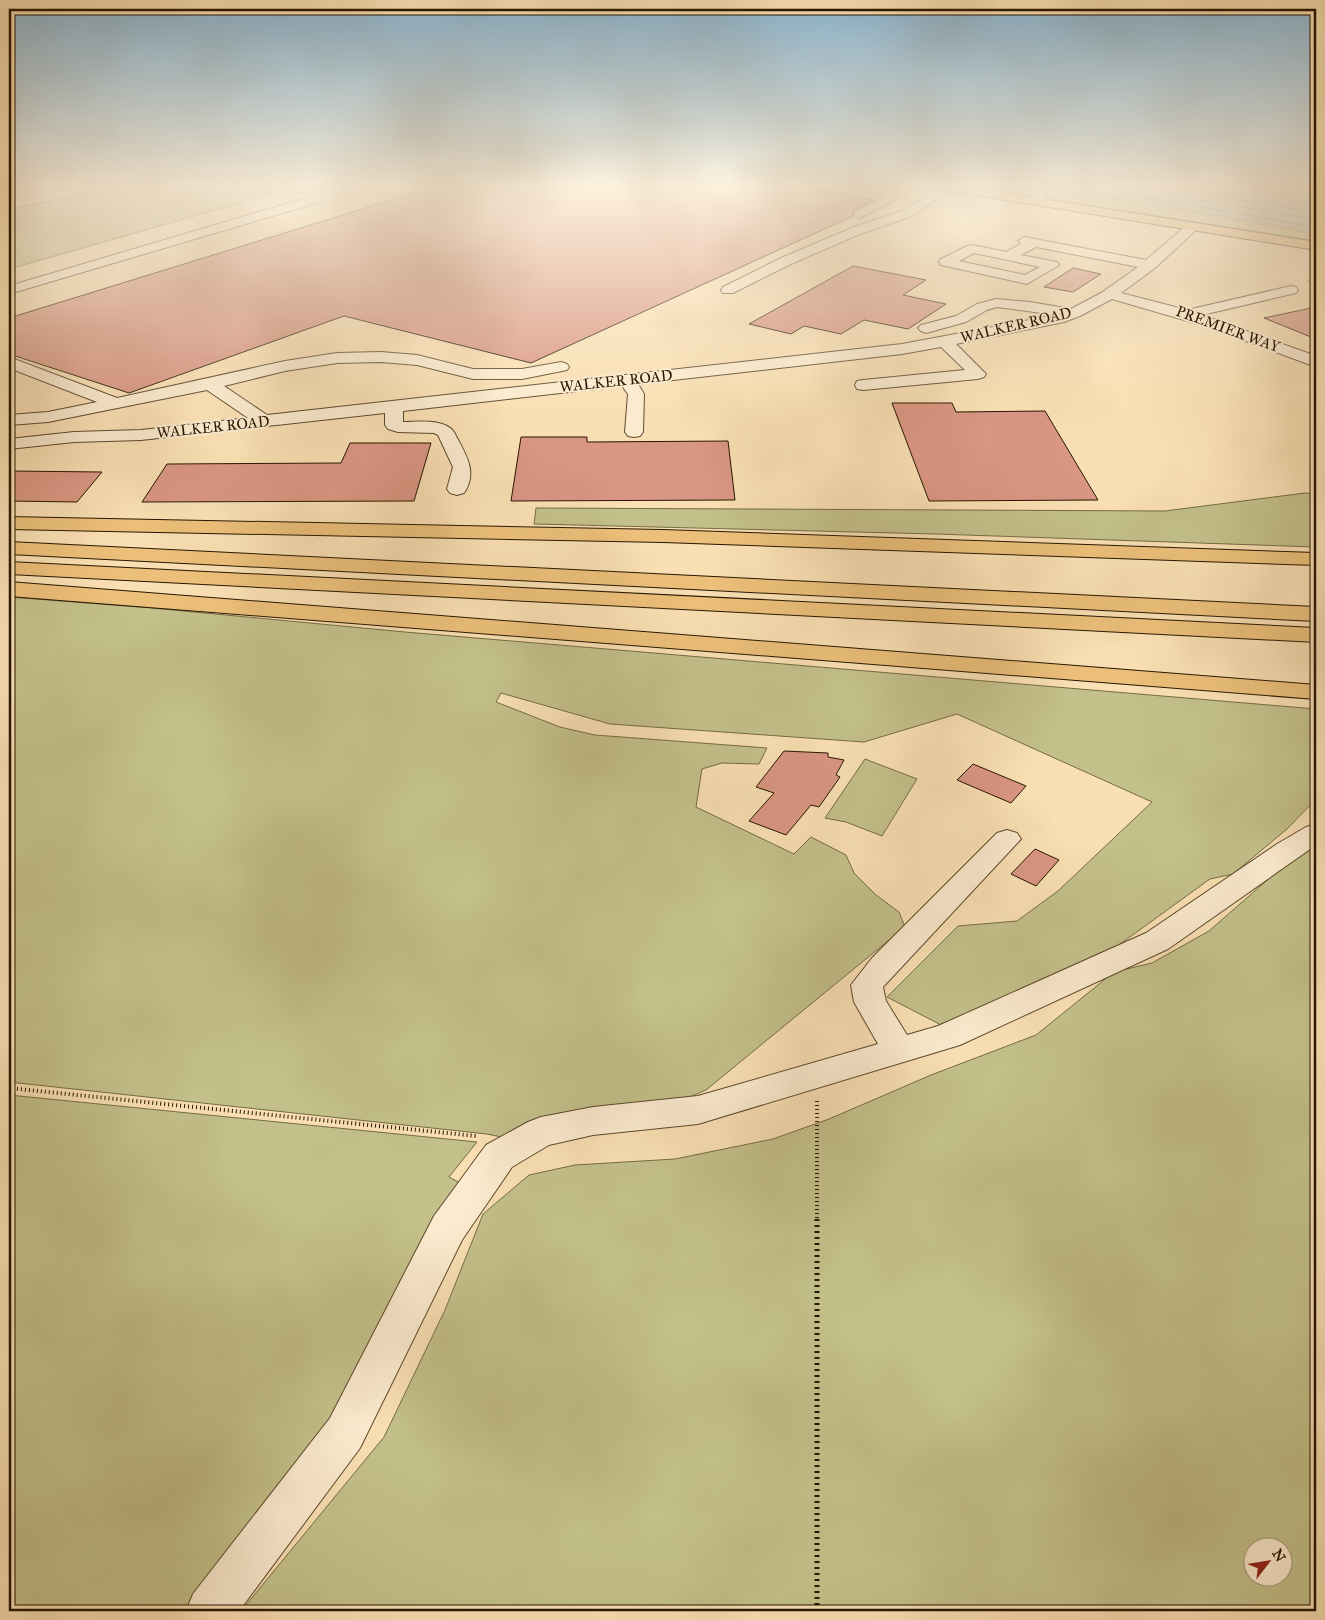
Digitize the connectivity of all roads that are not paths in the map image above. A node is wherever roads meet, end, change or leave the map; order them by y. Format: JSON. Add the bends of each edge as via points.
{"nodes":[{"id":1,"x":106,"y":262,"type":"edge"},
{"id":2,"x":785,"y":262,"type":"edge"},
{"id":3,"x":947,"y":262,"type":"edge"},
{"id":4,"x":987,"y":262,"type":"edge"},
{"id":5,"x":1019,"y":262,"type":"edge"},
{"id":6,"x":1036,"y":262,"type":"edge"},
{"id":7,"x":1062,"y":262,"type":"edge"},
{"id":8,"x":1074,"y":262,"type":"edge"},
{"id":9,"x":1137,"y":262,"type":"edge"},
{"id":10,"x":1153,"y":262,"type":"edge"},
{"id":11,"x":1150,"y":264,"type":"junction"},
{"id":12,"x":1052,"y":265,"type":"junction"},
{"id":13,"x":971,"y":268,"type":"junction"},
{"id":14,"x":1104,"y":268,"type":"dead end"},
{"id":15,"x":998,"y":274,"type":"junction"},
{"id":16,"x":9,"y":290,"type":"edge"},
{"id":17,"x":728,"y":290,"type":"dead end"},
{"id":18,"x":1292,"y":290,"type":"dead end"},
{"id":19,"x":984,"y":294,"type":"dead end"},
{"id":20,"x":1108,"y":294,"type":"junction"},
{"id":21,"x":996,"y":303,"type":"junction"},
{"id":22,"x":1074,"y":314,"type":"junction"},
{"id":23,"x":1188,"y":315,"type":"junction"},
{"id":24,"x":908,"y":330,"type":"dead end"},
{"id":25,"x":945,"y":342,"type":"junction"},
{"id":26,"x":9,"y":362,"type":"edge"},
{"id":27,"x":1316,"y":362,"type":"edge"},
{"id":28,"x":561,"y":367,"type":"dead end"},
{"id":29,"x":627,"y":380,"type":"junction"},
{"id":30,"x":210,"y":384,"type":"junction"},
{"id":31,"x":862,"y":385,"type":"dead end"},
{"id":32,"x":115,"y":403,"type":"junction"},
{"id":33,"x":394,"y":407,"type":"junction"},
{"id":34,"x":9,"y":420,"type":"edge"},
{"id":35,"x":264,"y":422,"type":"junction"},
{"id":36,"x":634,"y":432,"type":"dead end"},
{"id":37,"x":9,"y":444,"type":"edge"},
{"id":38,"x":457,"y":489,"type":"dead end"},
{"id":39,"x":9,"y":523,"type":"edge"},
{"id":40,"x":9,"y":548,"type":"edge"},
{"id":41,"x":1316,"y":559,"type":"edge"},
{"id":42,"x":9,"y":568,"type":"edge"},
{"id":43,"x":9,"y":589,"type":"edge"},
{"id":44,"x":1316,"y":614,"type":"edge"},
{"id":45,"x":1316,"y":635,"type":"edge"},
{"id":46,"x":1316,"y":692,"type":"edge"},
{"id":47,"x":1316,"y":833,"type":"edge"},
{"id":48,"x":1007,"y":839,"type":"dead end"},
{"id":49,"x":899,"y":1051,"type":"junction"},
{"id":50,"x":210,"y":1611,"type":"edge"}],
"edges":[{"from":1,"to":16,"type":"street"},
{"from":2,"to":17,"type":"street"},
{"from":3,"to":13,"type":"street"},
{"from":4,"to":13,"type":"street"},
{"from":5,"to":15,"type":"street"},
{"from":6,"to":12,"type":"street"},
{"from":7,"to":12,"type":"street"},
{"from":8,"to":14,"type":"street"},
{"from":9,"to":11,"type":"street"},
{"from":10,"to":11,"type":"street","name":"WALKER ROAD"},
{"from":11,"to":20,"type":"street","name":"WALKER ROAD"},
{"from":12,"to":15,"type":"street","via":[[1027,280]]},
{"from":13,"to":15,"type":"street"},
{"from":18,"to":23,"type":"street"},
{"from":19,"to":21,"type":"street"},
{"from":20,"to":22,"type":"street","name":"WALKER ROAD"},
{"from":20,"to":23,"type":"street","name":"PREMIER WAY"},
{"from":21,"to":22,"type":"street"},
{"from":21,"to":24,"type":"street","via":[[961,319]]},
{"from":22,"to":25,"type":"street","name":"WALKER ROAD"},
{"from":23,"to":27,"type":"street","name":"PREMIER WAY","via":[[1237,330]]},
{"from":25,"to":29,"type":"street","name":"WALKER ROAD"},
{"from":25,"to":31,"type":"street","via":[[978,374]]},
{"from":26,"to":32,"type":"street"},
{"from":28,"to":30,"type":"street","via":[[522,374],[474,374],[418,360],[337,358],[285,366]]},
{"from":29,"to":33,"type":"street","name":"WALKER ROAD"},
{"from":29,"to":36,"type":"street","via":[[636,394]]},
{"from":30,"to":32,"type":"street"},
{"from":30,"to":35,"type":"street"},
{"from":32,"to":34,"type":"street","via":[[48,417]]},
{"from":33,"to":35,"type":"street","name":"WALKER ROAD"},
{"from":33,"to":38,"type":"street","via":[[394,425],[398,427],[438,428],[445,432],[462,467]]},
{"from":35,"to":37,"type":"street","name":"WALKER ROAD","via":[[77,444]]},
{"from":39,"to":41,"type":"main road","via":[[664,536]]},
{"from":40,"to":44,"type":"main road"},
{"from":42,"to":45,"type":"main road"},
{"from":43,"to":46,"type":"main road"},
{"from":47,"to":49,"type":"street","via":[[1157,941],[948,1036]]},
{"from":48,"to":49,"type":"street","via":[[867,985],[870,1002]]},
{"from":49,"to":50,"type":"street","via":[[698,1110],[593,1121],[541,1132],[499,1156],[448,1228],[344,1434]]}]}
